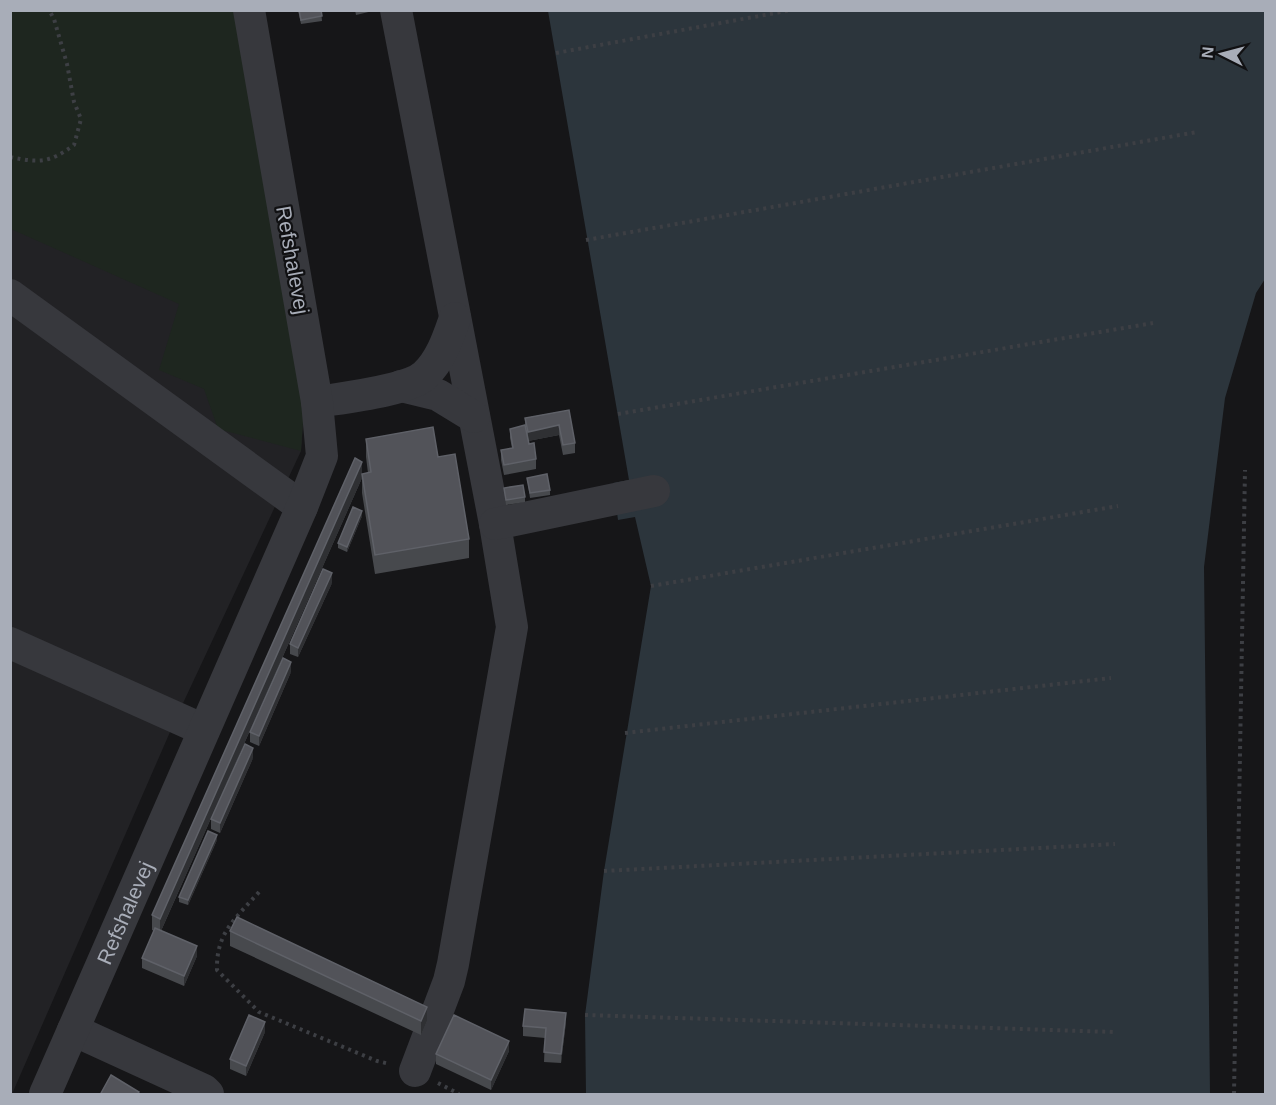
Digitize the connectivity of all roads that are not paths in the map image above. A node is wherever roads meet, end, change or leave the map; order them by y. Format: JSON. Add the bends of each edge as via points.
{"nodes":[{"id":1,"x":249,"y":10,"type":"edge"},
{"id":2,"x":396,"y":10,"type":"edge"},
{"id":3,"x":10,"y":295,"type":"edge"},
{"id":4,"x":455,"y":318,"type":"junction"},
{"id":5,"x":401,"y":386,"type":"junction"},
{"id":6,"x":317,"y":402,"type":"junction"},
{"id":7,"x":474,"y":417,"type":"junction"},
{"id":8,"x":654,"y":491,"type":"dead end"},
{"id":9,"x":302,"y":507,"type":"junction"},
{"id":10,"x":495,"y":524,"type":"junction"},
{"id":11,"x":10,"y":643,"type":"edge"},
{"id":12,"x":204,"y":730,"type":"junction"},
{"id":13,"x":73,"y":1030,"type":"junction"},
{"id":14,"x":415,"y":1071,"type":"road end"},
{"id":15,"x":45,"y":1095,"type":"edge"},
{"id":16,"x":208,"y":1095,"type":"edge"}],
"edges":[{"from":1,"to":6,"type":"street","name":"Refshalevej"},
{"from":2,"to":4,"type":"street"},
{"from":3,"to":9,"type":"street"},
{"from":4,"to":5,"type":"street","via":[[437,360],[423,377]]},
{"from":4,"to":7,"type":"street"},
{"from":5,"to":6,"type":"street"},
{"from":5,"to":7,"type":"street","via":[[438,395]]},
{"from":6,"to":9,"type":"street","name":"Refshalevej","via":[[322,456]]},
{"from":7,"to":10,"type":"street"},
{"from":8,"to":10,"type":"street"},
{"from":9,"to":12,"type":"street","name":"Refshalevej"},
{"from":10,"to":14,"type":"street","via":[[512,627],[453,964]]},
{"from":11,"to":12,"type":"street"},
{"from":12,"to":13,"type":"street","name":"Refshalevej"},
{"from":13,"to":15,"type":"street","name":"Refshalevej"},
{"from":13,"to":16,"type":"street"}]}
